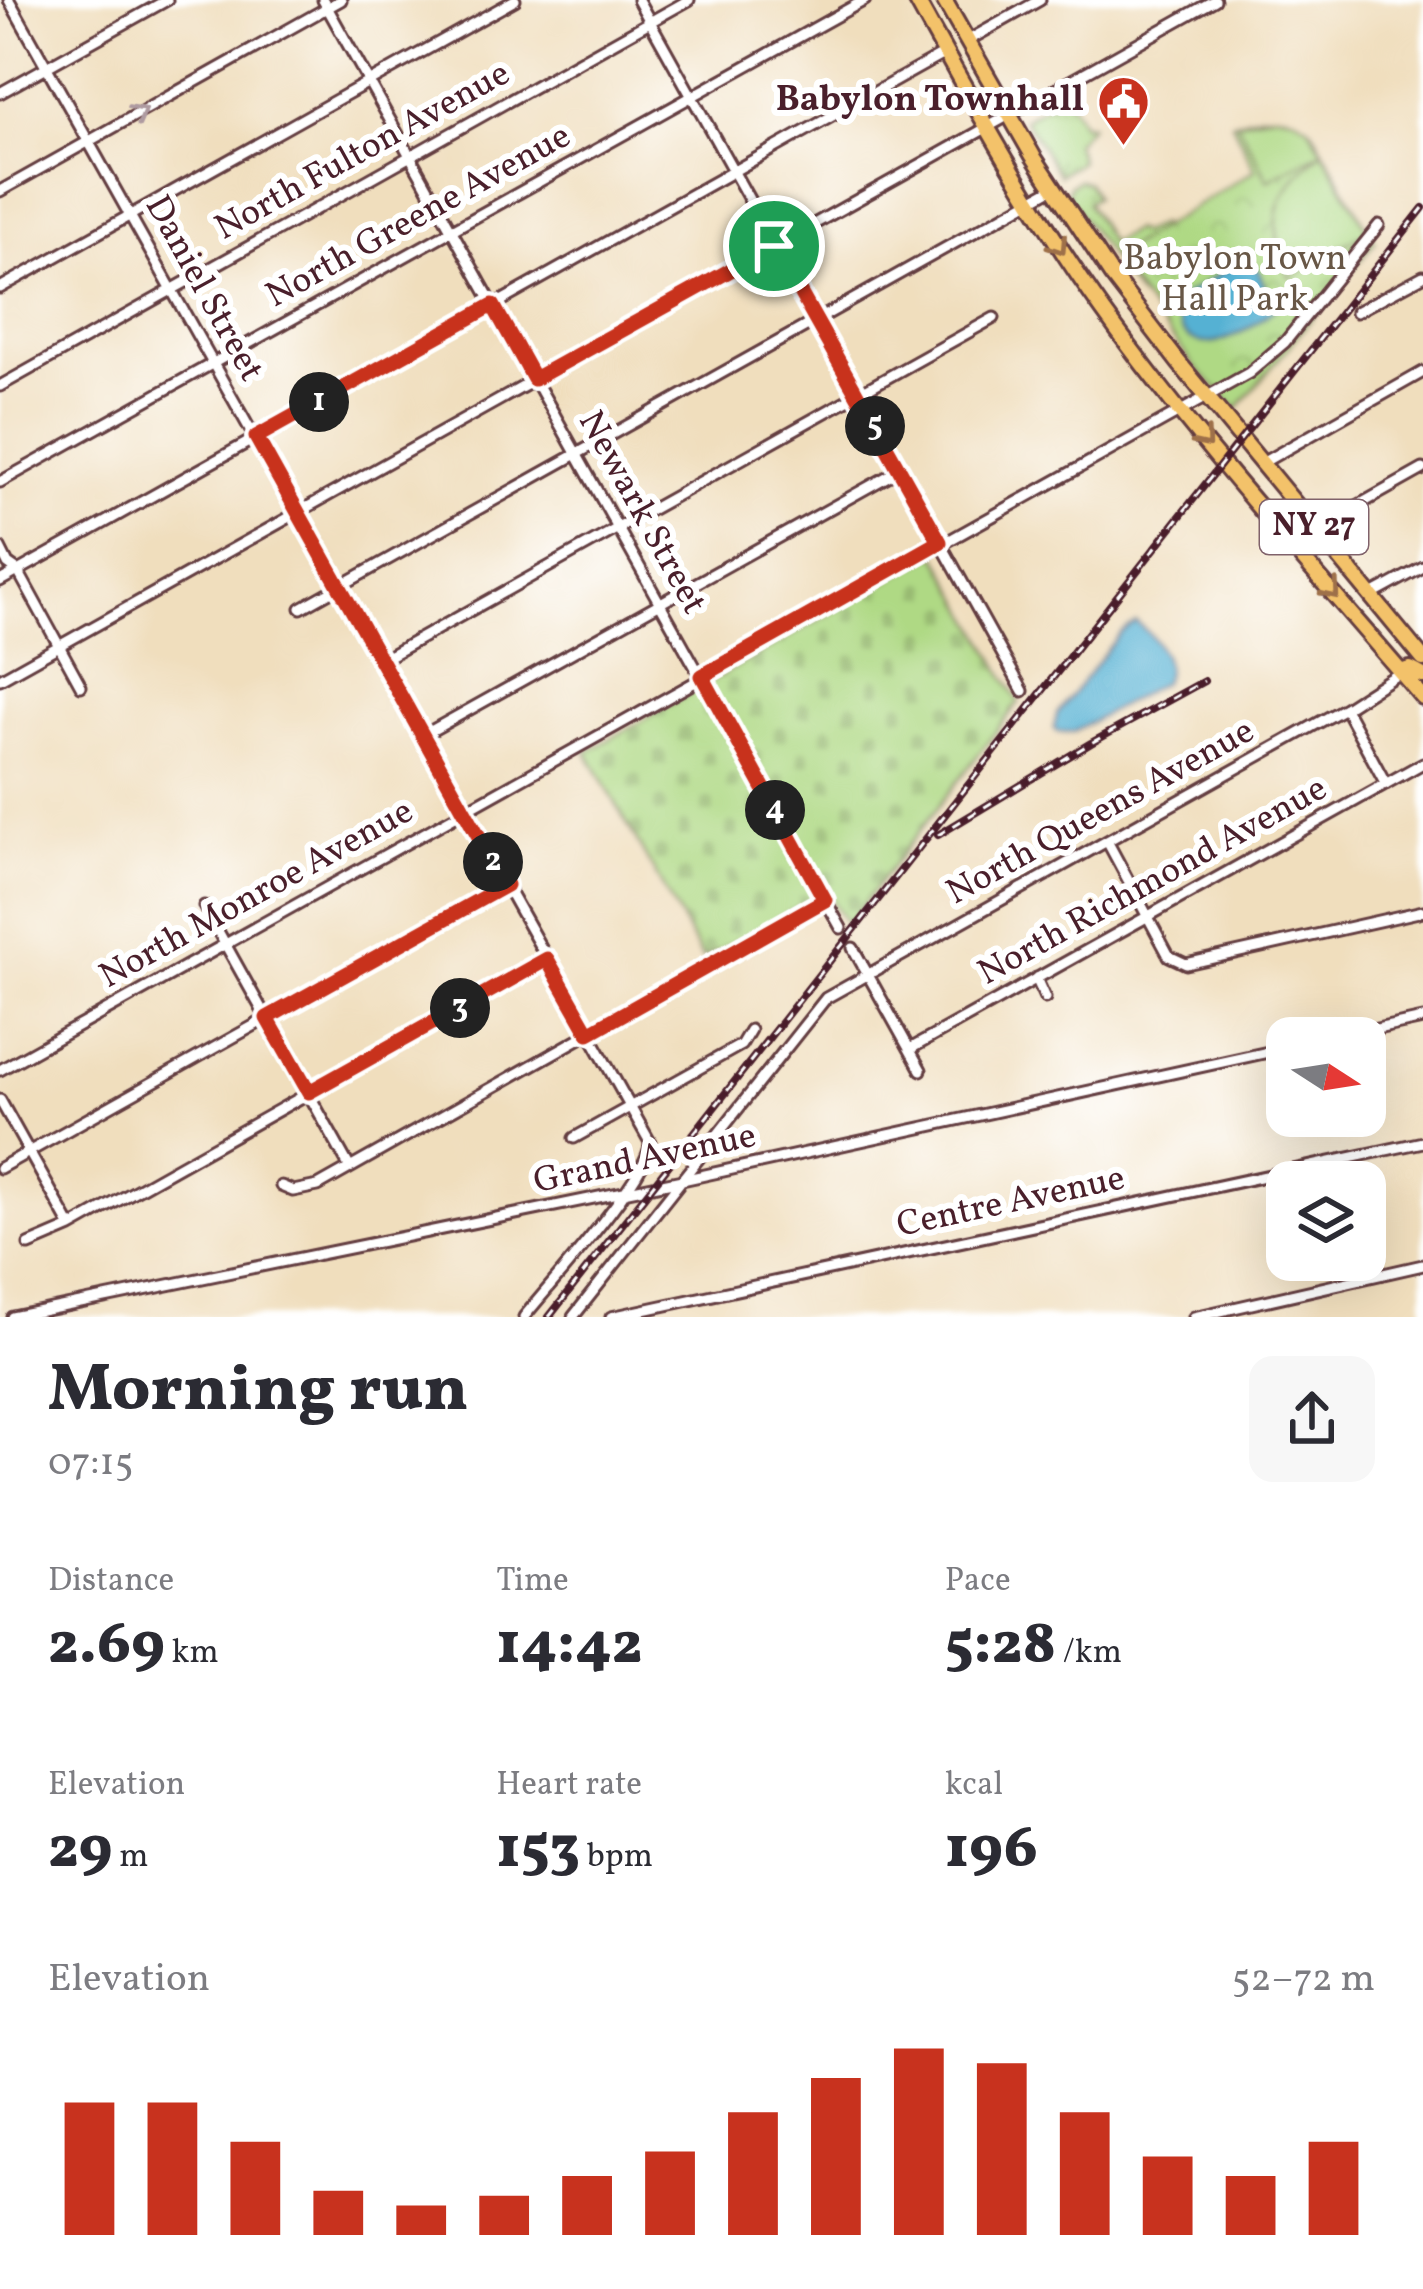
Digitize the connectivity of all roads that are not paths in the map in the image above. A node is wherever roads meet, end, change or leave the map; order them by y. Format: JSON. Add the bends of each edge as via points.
{"nodes":[{"id":1,"x":9,"y":0,"type":"edge"},
{"id":2,"x":166,"y":0,"type":"edge"},
{"id":3,"x":341,"y":0,"type":"edge"},
{"id":4,"x":515,"y":0,"type":"edge"},
{"id":5,"x":638,"y":0,"type":"edge"},
{"id":6,"x":689,"y":0,"type":"edge"},
{"id":7,"x":865,"y":0,"type":"edge"},
{"id":8,"x":916,"y":0,"type":"edge"},
{"id":9,"x":944,"y":0,"type":"edge"},
{"id":10,"x":1040,"y":0,"type":"edge"},
{"id":11,"x":1215,"y":0,"type":"edge"},
{"id":12,"x":325,"y":4,"type":"edge"},
{"id":13,"x":650,"y":22,"type":"junction"},
{"id":14,"x":967,"y":41,"type":"junction"},
{"id":15,"x":945,"y":53,"type":"junction"},
{"id":16,"x":48,"y":66,"type":"junction"},
{"id":17,"x":370,"y":82,"type":"junction"},
{"id":18,"x":0,"y":93,"type":"edge"},
{"id":19,"x":691,"y":97,"type":"junction"},
{"id":20,"x":1008,"y":116,"type":"junction"},
{"id":21,"x":987,"y":128,"type":"junction"},
{"id":22,"x":89,"y":141,"type":"junction"},
{"id":23,"x":409,"y":157,"type":"junction"},
{"id":24,"x":732,"y":170,"type":"junction"},
{"id":25,"x":1053,"y":188,"type":"junction"},
{"id":26,"x":0,"y":190,"type":"edge"},
{"id":27,"x":1030,"y":201,"type":"junction"},
{"id":28,"x":130,"y":216,"type":"junction"},
{"id":29,"x":1379,"y":225,"type":"dead end"},
{"id":30,"x":451,"y":231,"type":"junction"},
{"id":31,"x":774,"y":246,"type":"junction"},
{"id":32,"x":1422,"y":279,"type":"edge"},
{"id":33,"x":0,"y":288,"type":"edge"},
{"id":34,"x":170,"y":290,"type":"junction"},
{"id":35,"x":493,"y":305,"type":"junction"},
{"id":36,"x":1356,"y":312,"type":"dead end"},
{"id":37,"x":994,"y":318,"type":"dead end"},
{"id":38,"x":814,"y":320,"type":"junction"},
{"id":39,"x":212,"y":363,"type":"junction"},
{"id":40,"x":1423,"y":372,"type":"edge"},
{"id":41,"x":534,"y":379,"type":"junction"},
{"id":42,"x":0,"y":386,"type":"edge"},
{"id":43,"x":857,"y":394,"type":"junction"},
{"id":44,"x":1205,"y":396,"type":"junction"},
{"id":45,"x":1179,"y":410,"type":"junction"},
{"id":46,"x":256,"y":437,"type":"junction"},
{"id":47,"x":577,"y":454,"type":"junction"},
{"id":48,"x":1262,"y":463,"type":"junction"},
{"id":49,"x":1423,"y":469,"type":"edge"},
{"id":50,"x":899,"y":470,"type":"junction"},
{"id":51,"x":1229,"y":470,"type":"junction"},
{"id":52,"x":0,"y":482,"type":"edge"},
{"id":53,"x":297,"y":513,"type":"junction"},
{"id":54,"x":618,"y":528,"type":"junction"},
{"id":55,"x":1316,"y":529,"type":"junction"},
{"id":56,"x":940,"y":542,"type":"junction"},
{"id":57,"x":0,"y":548,"type":"edge"},
{"id":58,"x":1423,"y":567,"type":"edge"},
{"id":59,"x":17,"y":571,"type":"junction"},
{"id":60,"x":0,"y":580,"type":"edge"},
{"id":61,"x":338,"y":585,"type":"junction"},
{"id":62,"x":1369,"y":596,"type":"junction"},
{"id":63,"x":659,"y":603,"type":"junction"},
{"id":64,"x":301,"y":608,"type":"dead end"},
{"id":65,"x":59,"y":646,"type":"junction"},
{"id":66,"x":1423,"y":659,"type":"edge"},
{"id":67,"x":380,"y":661,"type":"junction"},
{"id":68,"x":1401,"y":673,"type":"junction"},
{"id":69,"x":702,"y":676,"type":"junction"},
{"id":70,"x":1423,"y":676,"type":"edge"},
{"id":71,"x":0,"y":679,"type":"edge"},
{"id":72,"x":81,"y":686,"type":"dead end"},
{"id":73,"x":1022,"y":691,"type":"dead end"},
{"id":74,"x":1423,"y":698,"type":"edge"},
{"id":75,"x":1345,"y":708,"type":"junction"},
{"id":76,"x":422,"y":736,"type":"junction"},
{"id":77,"x":1423,"y":763,"type":"edge"},
{"id":78,"x":1386,"y":784,"type":"junction"},
{"id":79,"x":464,"y":810,"type":"junction"},
{"id":80,"x":1107,"y":841,"type":"junction"},
{"id":81,"x":506,"y":885,"type":"junction"},
{"id":82,"x":825,"y":900,"type":"junction"},
{"id":83,"x":203,"y":906,"type":"dead end"},
{"id":84,"x":1423,"y":911,"type":"edge"},
{"id":85,"x":1148,"y":916,"type":"junction"},
{"id":86,"x":841,"y":928,"type":"dead end"},
{"id":87,"x":224,"y":944,"type":"junction"},
{"id":88,"x":853,"y":948,"type":"dead end"},
{"id":89,"x":547,"y":959,"type":"junction"},
{"id":90,"x":868,"y":975,"type":"junction"},
{"id":91,"x":1036,"y":978,"type":"junction"},
{"id":92,"x":1045,"y":998,"type":"dead end"},
{"id":93,"x":267,"y":1018,"type":"junction"},
{"id":94,"x":1423,"y":1019,"type":"edge"},
{"id":95,"x":1386,"y":1027,"type":"edge"},
{"id":96,"x":750,"y":1030,"type":"dead end"},
{"id":97,"x":589,"y":1033,"type":"junction"},
{"id":98,"x":910,"y":1048,"type":"junction"},
{"id":99,"x":1266,"y":1053,"type":"edge"},
{"id":100,"x":0,"y":1070,"type":"edge"},
{"id":101,"x":921,"y":1070,"type":"dead end"},
{"id":102,"x":309,"y":1092,"type":"junction"},
{"id":103,"x":0,"y":1100,"type":"edge"},
{"id":104,"x":631,"y":1108,"type":"junction"},
{"id":105,"x":574,"y":1138,"type":"dead end"},
{"id":106,"x":1423,"y":1142,"type":"edge"},
{"id":107,"x":29,"y":1151,"type":"junction"},
{"id":108,"x":0,"y":1168,"type":"edge"},
{"id":109,"x":350,"y":1168,"type":"junction"},
{"id":110,"x":682,"y":1180,"type":"junction"},
{"id":111,"x":281,"y":1186,"type":"dead end"},
{"id":112,"x":626,"y":1190,"type":"junction"},
{"id":113,"x":71,"y":1227,"type":"junction"},
{"id":114,"x":29,"y":1245,"type":"dead end"},
{"id":115,"x":1423,"y":1265,"type":"edge"},
{"id":116,"x":0,"y":1307,"type":"edge"},
{"id":117,"x":13,"y":1317,"type":"edge"},
{"id":118,"x":524,"y":1317,"type":"edge"},
{"id":119,"x":573,"y":1317,"type":"edge"},
{"id":120,"x":611,"y":1317,"type":"edge"},
{"id":121,"x":1194,"y":1317,"type":"edge"}],
"edges":[{"from":1,"to":16,"type":"street","name":"Daniel Street"},
{"from":2,"to":16,"type":"street"},
{"from":3,"to":12,"type":"street"},
{"from":4,"to":17,"type":"street"},
{"from":5,"to":13,"type":"street"},
{"from":6,"to":13,"type":"street","name":"North Fulton Avenue"},
{"from":7,"to":19,"type":"street","name":"North Greene Avenue"},
{"from":8,"to":15,"type":"highway","number":"NY 27"},
{"from":9,"to":14,"type":"highway","number":"NY 27"},
{"from":10,"to":14,"type":"street"},
{"from":11,"to":20,"type":"street"},
{"from":12,"to":17,"type":"street","name":"Newark Street"},
{"from":22,"to":12,"type":"street","one_way":true},
{"from":13,"to":19,"type":"street"},
{"from":13,"to":23,"type":"street","name":"North Fulton Avenue"},
{"from":14,"to":20,"type":"highway","number":"NY 27"},
{"from":15,"to":21,"type":"highway","number":"NY 27"},
{"from":15,"to":24,"type":"street"},
{"from":16,"to":18,"type":"street"},
{"from":16,"to":22,"type":"street","name":"Daniel Street"},
{"from":17,"to":23,"type":"street","name":"Newark Street"},
{"from":17,"to":28,"type":"street"},
{"from":19,"to":24,"type":"street"},
{"from":19,"to":30,"type":"street","name":"North Greene Avenue"},
{"from":20,"to":21,"type":"street"},
{"from":20,"to":25,"type":"highway","number":"NY 27"},
{"from":21,"to":27,"type":"highway","number":"NY 27"},
{"from":21,"to":31,"type":"street"},
{"from":22,"to":26,"type":"street"},
{"from":22,"to":28,"type":"street","name":"Daniel Street"},
{"from":23,"to":30,"type":"street","name":"Newark Street"},
{"from":23,"to":34,"type":"street","name":"North Fulton Avenue"},
{"from":24,"to":31,"type":"street"},
{"from":24,"to":35,"type":"street"},
{"from":25,"to":27,"type":"street"},
{"from":25,"to":44,"type":"highway","number":"NY 27"},
{"from":27,"to":38,"type":"street"},
{"from":27,"to":45,"type":"highway","number":"NY 27","one_way":true},
{"from":28,"to":33,"type":"street"},
{"from":28,"to":34,"type":"street","name":"Daniel Street"},
{"from":29,"to":44,"type":"street","name":"North Monroe Avenue","via":[[1272,356]]},
{"from":30,"to":35,"type":"street","name":"Newark Street"},
{"from":30,"to":39,"type":"street","name":"North Greene Avenue"},
{"from":31,"to":38,"type":"street"},
{"from":31,"to":41,"type":"street"},
{"from":32,"to":36,"type":"street"},
{"from":34,"to":39,"type":"street","name":"Daniel Street"},
{"from":34,"to":42,"type":"street","name":"North Fulton Avenue"},
{"from":35,"to":41,"type":"street","name":"Newark Street"},
{"from":35,"to":46,"type":"street"},
{"from":37,"to":43,"type":"street"},
{"from":38,"to":43,"type":"street"},
{"from":38,"to":47,"type":"street"},
{"from":39,"to":46,"type":"street","name":"Daniel Street"},
{"from":39,"to":52,"type":"street","name":"North Greene Avenue"},
{"from":40,"to":48,"type":"street"},
{"from":41,"to":47,"type":"street","name":"Newark Street"},
{"from":41,"to":53,"type":"street"},
{"from":43,"to":50,"type":"street"},
{"from":43,"to":54,"type":"street"},
{"from":44,"to":45,"type":"street","name":"North Monroe Avenue"},
{"from":44,"to":48,"type":"highway","number":"NY 27"},
{"from":45,"to":51,"type":"highway","number":"NY 27","one_way":true},
{"from":45,"to":56,"type":"street","name":"North Monroe Avenue"},
{"from":46,"to":53,"type":"street","name":"Daniel Street"},
{"from":46,"to":59,"type":"street"},
{"from":47,"to":54,"type":"street","name":"Newark Street"},
{"from":47,"to":61,"type":"street"},
{"from":48,"to":51,"type":"highway"},
{"from":48,"to":55,"type":"highway","number":"NY 27"},
{"from":49,"to":55,"type":"street"},
{"from":50,"to":56,"type":"street"},
{"from":50,"to":63,"type":"street"},
{"from":51,"to":68,"type":"highway","number":"NY 27","one_way":true},
{"from":53,"to":61,"type":"street","name":"Daniel Street"},
{"from":53,"to":65,"type":"street"},
{"from":54,"to":63,"type":"street","name":"Newark Street"},
{"from":54,"to":67,"type":"street"},
{"from":55,"to":62,"type":"highway","number":"NY 27"},
{"from":56,"to":69,"type":"street","name":"North Monroe Avenue"},
{"from":56,"to":73,"type":"street"},
{"from":57,"to":59,"type":"street"},
{"from":58,"to":62,"type":"street"},
{"from":59,"to":60,"type":"street"},
{"from":59,"to":65,"type":"street"},
{"from":61,"to":64,"type":"street"},
{"from":61,"to":67,"type":"street","name":"Daniel Street"},
{"from":62,"to":66,"type":"highway","number":"NY 27"},
{"from":63,"to":69,"type":"street","name":"Newark Street"},
{"from":63,"to":76,"type":"street"},
{"from":65,"to":71,"type":"street"},
{"from":65,"to":72,"type":"street"},
{"from":67,"to":76,"type":"street","name":"Daniel Street"},
{"from":68,"to":70,"type":"highway"},
{"from":68,"to":74,"type":"highway","number":"NY 27"},
{"from":68,"to":75,"type":"street","name":"North Queens Avenue"},
{"from":69,"to":79,"type":"street","name":"North Monroe Avenue"},
{"from":69,"to":82,"type":"street","name":"Newark Street"},
{"from":75,"to":78,"type":"street"},
{"from":75,"to":80,"type":"street","name":"North Queens Avenue"},
{"from":76,"to":79,"type":"street","name":"Daniel Street"},
{"from":77,"to":78,"type":"street","name":"North Richmond Avenue"},
{"from":78,"to":85,"type":"street","name":"North Richmond Avenue"},
{"from":79,"to":81,"type":"street","name":"Daniel Street"},
{"from":79,"to":87,"type":"street","name":"North Monroe Avenue"},
{"from":80,"to":85,"type":"street"},
{"from":80,"to":90,"type":"street","name":"North Queens Avenue"},
{"from":81,"to":89,"type":"street","name":"Daniel Street"},
{"from":81,"to":93,"type":"street"},
{"from":82,"to":86,"type":"street","name":"Newark Street"},
{"from":82,"to":97,"type":"street"},
{"from":83,"to":87,"type":"street"},
{"from":84,"to":85,"type":"street","via":[[1191,964],[1169,956]]},
{"from":85,"to":91,"type":"street","name":"North Richmond Avenue"},
{"from":87,"to":93,"type":"street"},
{"from":87,"to":100,"type":"street","name":"North Monroe Avenue"},
{"from":88,"to":90,"type":"street"},
{"from":89,"to":97,"type":"street","name":"Daniel Street"},
{"from":89,"to":102,"type":"street"},
{"from":90,"to":98,"type":"street"},
{"from":90,"to":110,"type":"street","name":"North Queens Avenue","via":[[826,998]]},
{"from":91,"to":92,"type":"street"},
{"from":91,"to":98,"type":"street","name":"North Richmond Avenue"},
{"from":93,"to":102,"type":"street"},
{"from":93,"to":107,"type":"street"},
{"from":94,"to":95,"type":"street"},
{"from":96,"to":104,"type":"street","via":[[741,1045]]},
{"from":97,"to":104,"type":"street","name":"Daniel Street"},
{"from":97,"to":109,"type":"street"},
{"from":98,"to":101,"type":"street"},
{"from":99,"to":110,"type":"street","name":"Grand Avenue"},
{"from":102,"to":109,"type":"street"},
{"from":102,"to":113,"type":"street"},
{"from":103,"to":107,"type":"street"},
{"from":104,"to":105,"type":"street"},
{"from":104,"to":112,"type":"street","name":"Daniel Street","via":[[651,1147]]},
{"from":106,"to":120,"type":"street","name":"Centre Avenue"},
{"from":107,"to":108,"type":"street"},
{"from":107,"to":113,"type":"street"},
{"from":109,"to":111,"type":"street","via":[[318,1186]]},
{"from":110,"to":112,"type":"street","name":"Grand Avenue"},
{"from":110,"to":119,"type":"street"},
{"from":112,"to":117,"type":"street","name":"Grand Avenue"},
{"from":112,"to":118,"type":"street"},
{"from":113,"to":114,"type":"street"},
{"from":115,"to":121,"type":"street"},
{"from":116,"to":117,"type":"street"}]}
